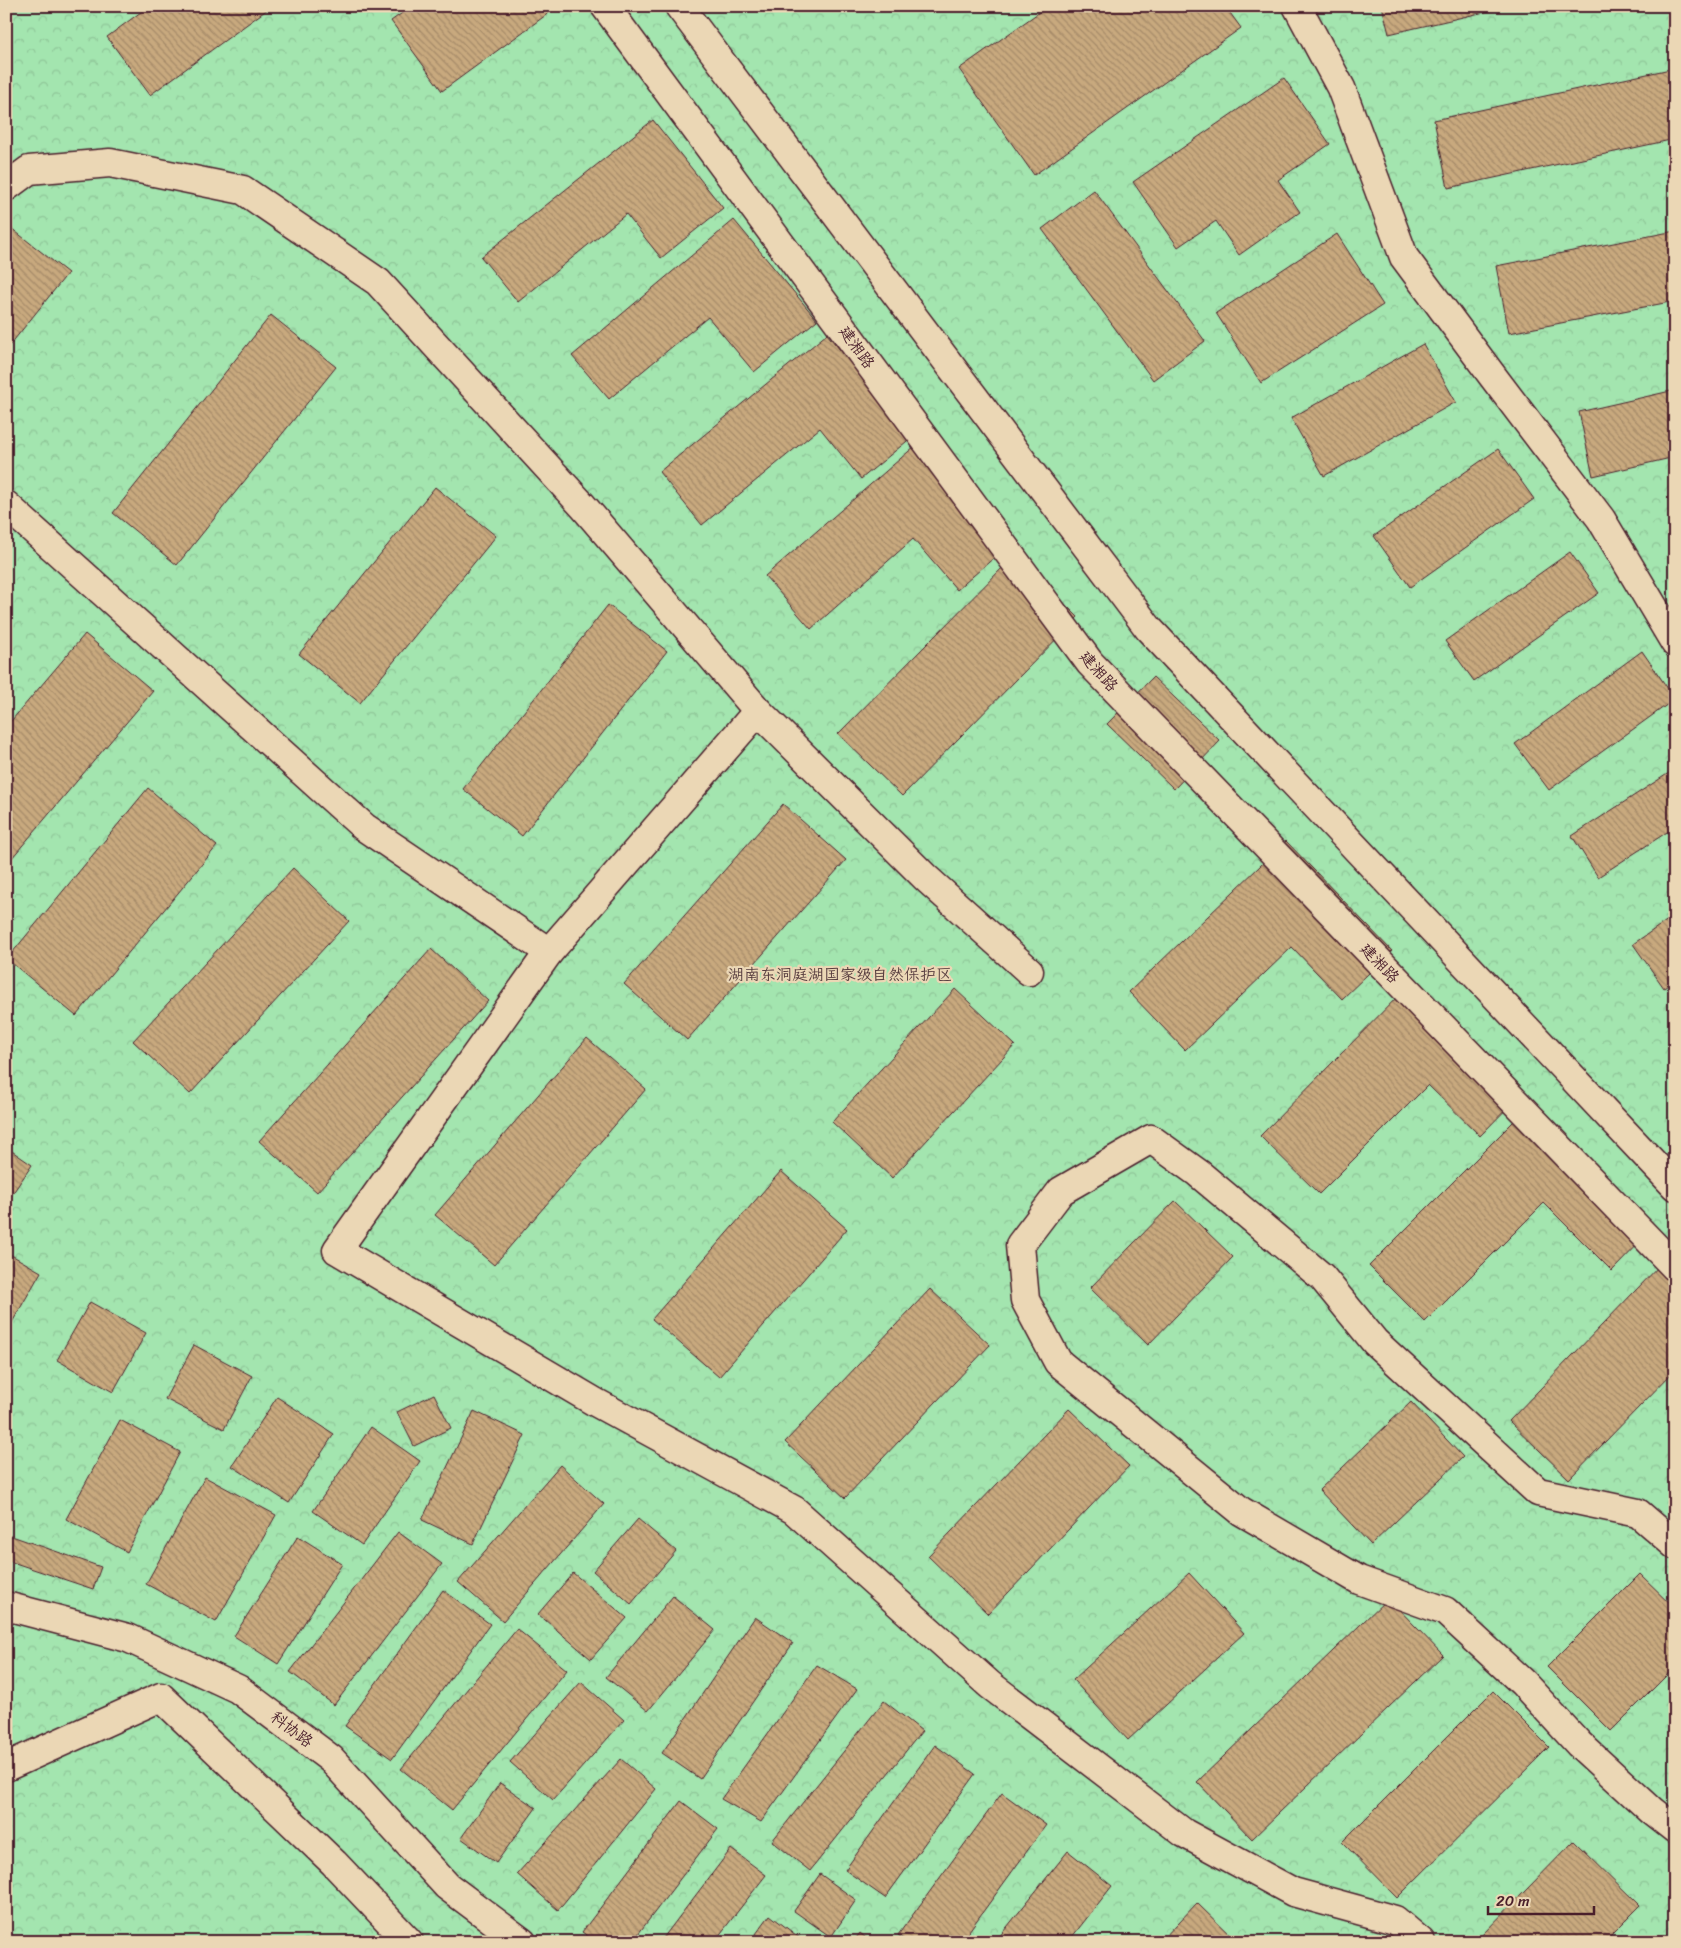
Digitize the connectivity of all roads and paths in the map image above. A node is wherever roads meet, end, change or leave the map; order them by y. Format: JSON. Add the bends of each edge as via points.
{"nodes":[{"id":1,"x":605,"y":6,"type":"edge"},
{"id":2,"x":679,"y":6,"type":"edge"},
{"id":3,"x":1297,"y":6,"type":"edge"},
{"id":4,"x":6,"y":187,"type":"edge"},
{"id":5,"x":6,"y":505,"type":"edge"},
{"id":6,"x":1675,"y":643,"type":"edge"},
{"id":7,"x":758,"y":711,"type":"junction"},
{"id":8,"x":549,"y":952,"type":"junction"},
{"id":9,"x":1029,"y":971,"type":"dead end"},
{"id":10,"x":1675,"y":1186,"type":"edge"},
{"id":11,"x":1675,"y":1267,"type":"edge"},
{"id":12,"x":1675,"y":1545,"type":"edge"},
{"id":13,"x":6,"y":1606,"type":"edge"},
{"id":14,"x":6,"y":1767,"type":"edge"},
{"id":15,"x":1675,"y":1829,"type":"edge"},
{"id":16,"x":409,"y":1942,"type":"edge"},
{"id":17,"x":522,"y":1942,"type":"edge"},
{"id":18,"x":1420,"y":1942,"type":"edge"}],
"edges":[{"from":1,"to":11,"type":"street","name":"建湘路","via":[[1090,664]]},
{"from":2,"to":10,"type":"street","via":[[1149,629]]},
{"from":3,"to":6,"type":"street","via":[[1341,88],[1404,256],[1601,519]]},
{"from":4,"to":7,"type":"street","via":[[30,170],[110,163],[243,190],[378,282],[583,506]]},
{"from":5,"to":8,"type":"street","via":[[364,827]]},
{"from":7,"to":8,"type":"street"},
{"from":7,"to":9,"type":"street","via":[[926,878]]},
{"from":8,"to":18,"type":"street","via":[[337,1250],[595,1402],[794,1510],[990,1685],[1184,1833],[1293,1892],[1395,1920]]},
{"from":12,"to":15,"type":"street","via":[[1638,1513],[1538,1492],[1375,1342],[1322,1277],[1198,1173],[1151,1139],[1061,1191],[1020,1246],[1024,1300],[1058,1362],[1241,1510],[1358,1580],[1445,1611],[1523,1683],[1579,1744]]},
{"from":13,"to":17,"type":"street","name":"科协路","via":[[128,1638],[238,1689],[331,1759],[447,1886]]},
{"from":14,"to":16,"type":"street","via":[[161,1697],[334,1864]]}]}
